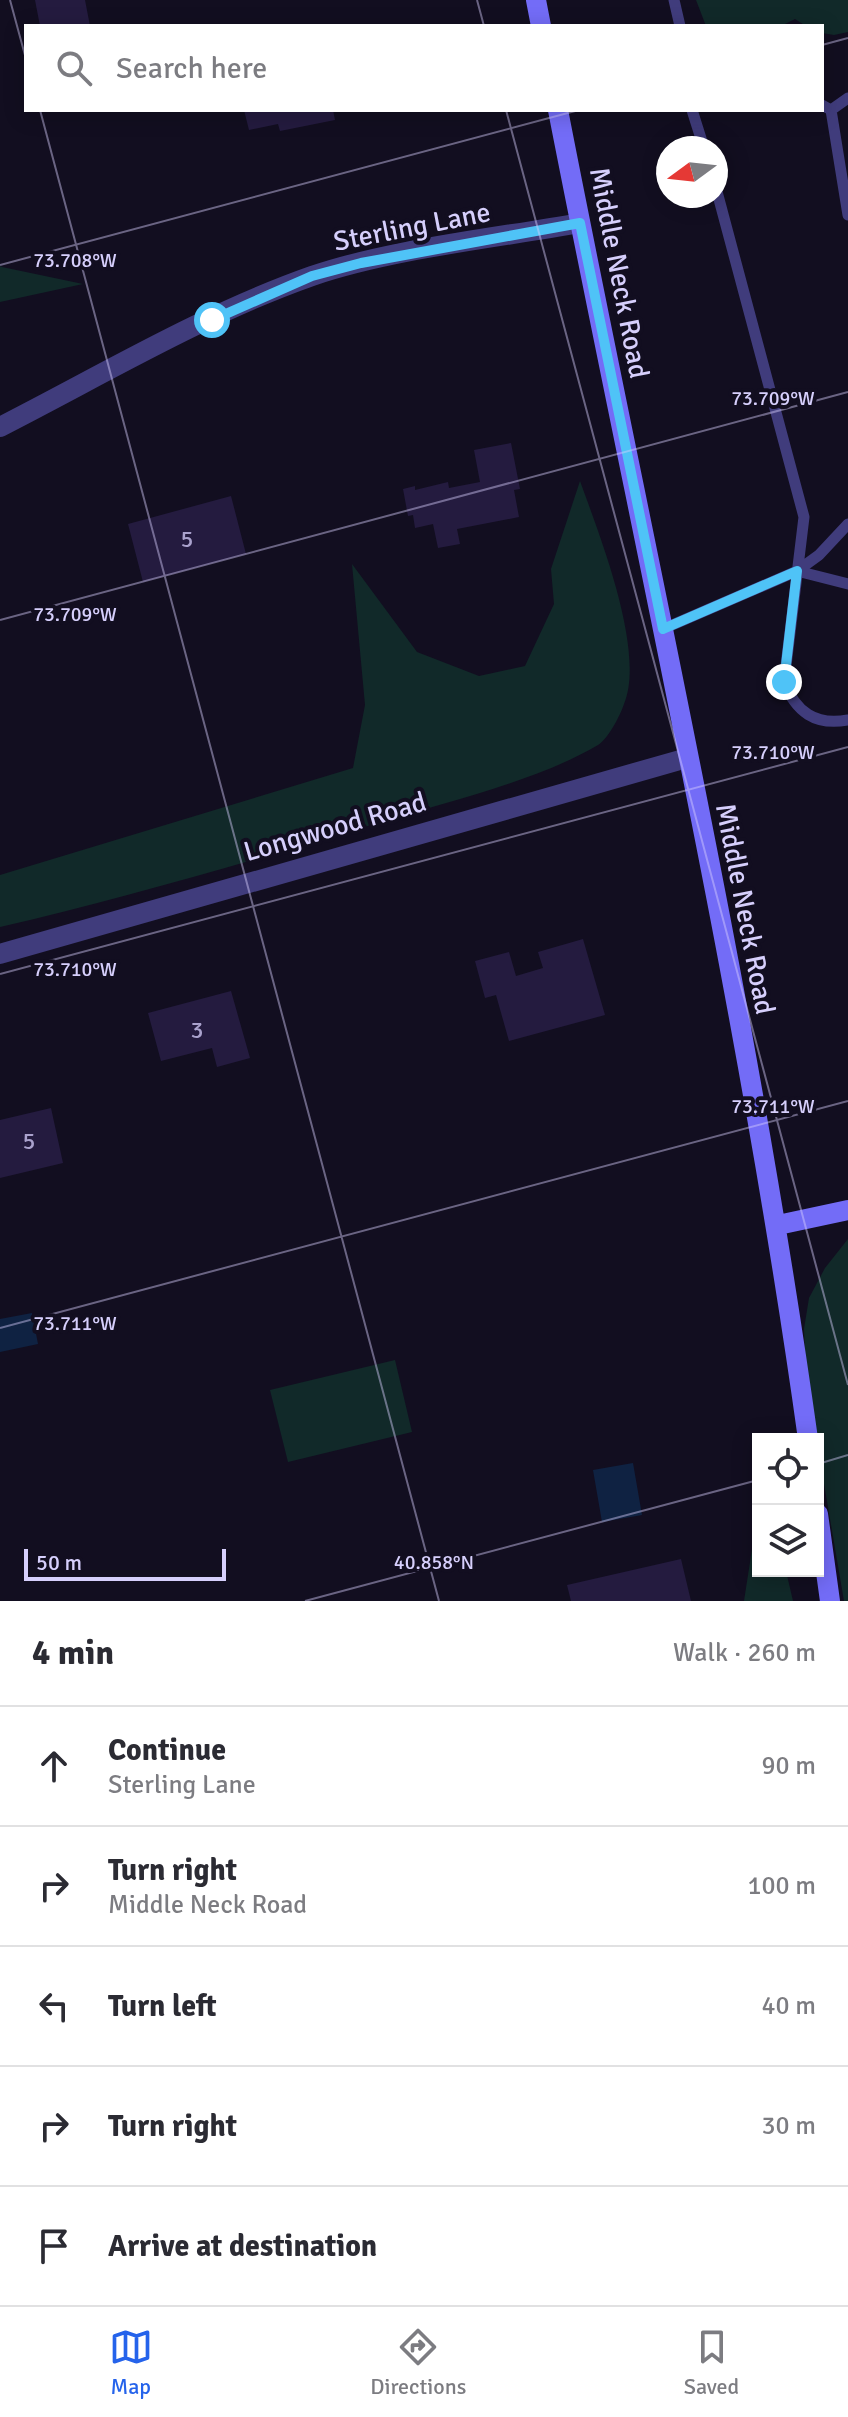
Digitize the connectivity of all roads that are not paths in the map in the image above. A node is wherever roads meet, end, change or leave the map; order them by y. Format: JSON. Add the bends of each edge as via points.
{"nodes":[{"id":1,"x":536,"y":0,"type":"edge"},
{"id":2,"x":674,"y":0,"type":"edge"},
{"id":3,"x":541,"y":24,"type":"edge"},
{"id":4,"x":680,"y":24,"type":"edge"},
{"id":5,"x":848,"y":98,"type":"edge"},
{"id":6,"x":826,"y":108,"type":"edge"},
{"id":7,"x":558,"y":112,"type":"edge"},
{"id":8,"x":693,"y":112,"type":"edge"},
{"id":9,"x":700,"y":136,"type":"edge"},
{"id":10,"x":721,"y":208,"type":"edge"},
{"id":11,"x":848,"y":215,"type":"edge"},
{"id":12,"x":580,"y":223,"type":"junction"},
{"id":13,"x":0,"y":427,"type":"edge"},
{"id":14,"x":848,"y":524,"type":"edge"},
{"id":15,"x":797,"y":571,"type":"junction"},
{"id":16,"x":848,"y":584,"type":"edge"},
{"id":17,"x":663,"y":629,"type":"junction"},
{"id":18,"x":848,"y":720,"type":"edge"},
{"id":19,"x":687,"y":758,"type":"junction"},
{"id":20,"x":0,"y":954,"type":"edge"},
{"id":21,"x":848,"y":1210,"type":"edge"},
{"id":22,"x":778,"y":1225,"type":"junction"},
{"id":23,"x":807,"y":1433,"type":"edge"},
{"id":24,"x":824,"y":1558,"type":"edge"},
{"id":25,"x":830,"y":1601,"type":"edge"}],
"edges":[{"from":1,"to":3,"type":"main road"},
{"from":2,"to":4,"type":"lane"},
{"from":5,"to":6,"type":"lane"},
{"from":6,"to":11,"type":"lane"},
{"from":7,"to":12,"type":"main road","name":"Middle Neck Road"},
{"from":8,"to":9,"type":"lane"},
{"from":10,"to":15,"type":"lane","via":[[804,517]]},
{"from":12,"to":13,"type":"street","name":"Sterling Lane","via":[[312,276]]},
{"from":12,"to":17,"type":"main road","name":"Middle Neck Road"},
{"from":14,"to":15,"type":"lane"},
{"from":15,"to":16,"type":"lane"},
{"from":15,"to":17,"type":"lane"},
{"from":15,"to":18,"type":"lane","via":[[784,682],[792,702],[807,717]]},
{"from":17,"to":19,"type":"main road","name":"Middle Neck Road"},
{"from":19,"to":20,"type":"street","name":"Longwood Road"},
{"from":19,"to":22,"type":"main road","name":"Middle Neck Road"},
{"from":21,"to":22,"type":"main road"},
{"from":22,"to":23,"type":"main road","name":"Middle Neck Road"},
{"from":24,"to":25,"type":"main road"}]}
